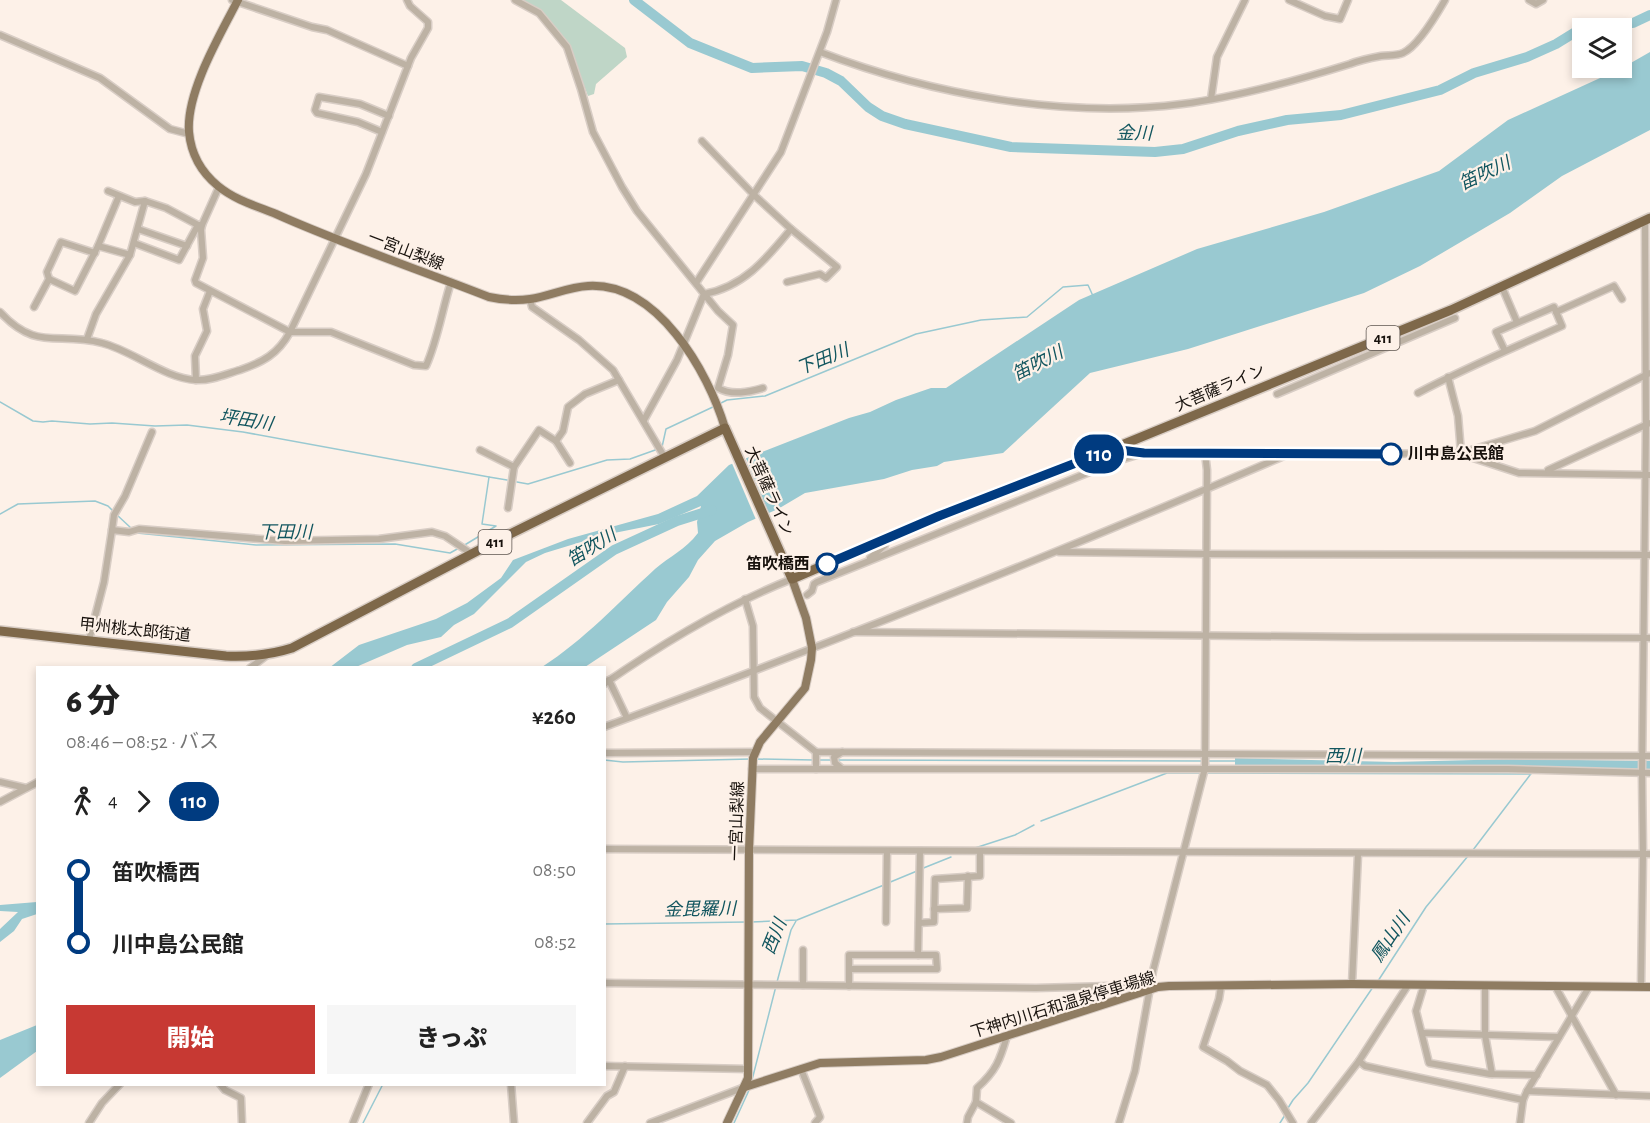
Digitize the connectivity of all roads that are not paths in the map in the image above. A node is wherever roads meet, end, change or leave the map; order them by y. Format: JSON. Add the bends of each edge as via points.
{"nodes":[{"id":1,"x":407,"y":0,"type":"edge"},
{"id":2,"x":515,"y":0,"type":"edge"},
{"id":3,"x":836,"y":0,"type":"edge"},
{"id":4,"x":1245,"y":0,"type":"edge"},
{"id":5,"x":1289,"y":0,"type":"edge"},
{"id":6,"x":1348,"y":0,"type":"edge"},
{"id":7,"x":1445,"y":0,"type":"edge"},
{"id":8,"x":1529,"y":0,"type":"edge"},
{"id":9,"x":1543,"y":0,"type":"edge"},
{"id":10,"x":236,"y":1,"type":"edge"},
{"id":11,"x":0,"y":35,"type":"edge"},
{"id":12,"x":819,"y":52,"type":"junction"},
{"id":13,"x":408,"y":66,"type":"junction"},
{"id":14,"x":1211,"y":99,"type":"junction"},
{"id":15,"x":388,"y":116,"type":"junction"},
{"id":16,"x":382,"y":132,"type":"junction"},
{"id":17,"x":189,"y":134,"type":"junction"},
{"id":18,"x":702,"y":141,"type":"dead end"},
{"id":19,"x":219,"y":187,"type":"junction"},
{"id":20,"x":108,"y":191,"type":"dead end"},
{"id":21,"x":754,"y":195,"type":"junction"},
{"id":22,"x":119,"y":196,"type":"junction"},
{"id":23,"x":145,"y":201,"type":"junction"},
{"id":24,"x":1647,"y":220,"type":"edge"},
{"id":25,"x":200,"y":225,"type":"junction"},
{"id":26,"x":138,"y":229,"type":"junction"},
{"id":27,"x":791,"y":229,"type":"junction"},
{"id":28,"x":336,"y":238,"type":"junction"},
{"id":29,"x":134,"y":243,"type":"junction"},
{"id":30,"x":98,"y":246,"type":"junction"},
{"id":31,"x":187,"y":246,"type":"junction"},
{"id":32,"x":94,"y":253,"type":"junction"},
{"id":33,"x":130,"y":255,"type":"junction"},
{"id":34,"x":49,"y":279,"type":"junction"},
{"id":35,"x":451,"y":282,"type":"junction"},
{"id":36,"x":787,"y":282,"type":"dead end"},
{"id":37,"x":696,"y":283,"type":"junction"},
{"id":38,"x":1502,"y":287,"type":"junction"},
{"id":39,"x":210,"y":291,"type":"junction"},
{"id":40,"x":704,"y":294,"type":"junction"},
{"id":41,"x":530,"y":299,"type":"junction"},
{"id":42,"x":1622,"y":299,"type":"dead end"},
{"id":43,"x":34,"y":308,"type":"dead end"},
{"id":44,"x":1556,"y":312,"type":"junction"},
{"id":45,"x":0,"y":315,"type":"edge"},
{"id":46,"x":1455,"y":318,"type":"dead end"},
{"id":47,"x":1517,"y":322,"type":"junction"},
{"id":48,"x":1401,"y":330,"type":"junction"},
{"id":49,"x":290,"y":332,"type":"junction"},
{"id":50,"x":87,"y":339,"type":"junction"},
{"id":51,"x":1404,"y":341,"type":"junction"},
{"id":52,"x":683,"y":344,"type":"junction"},
{"id":53,"x":1505,"y":351,"type":"junction"},
{"id":54,"x":1648,"y":374,"type":"edge"},
{"id":55,"x":1448,"y":377,"type":"junction"},
{"id":56,"x":196,"y":380,"type":"junction"},
{"id":57,"x":619,"y":380,"type":"junction"},
{"id":58,"x":763,"y":388,"type":"dead end"},
{"id":59,"x":1418,"y":393,"type":"dead end"},
{"id":60,"x":1277,"y":394,"type":"dead end"},
{"id":61,"x":644,"y":420,"type":"junction"},
{"id":62,"x":1648,"y":424,"type":"edge"},
{"id":63,"x":152,"y":432,"type":"dead end"},
{"id":64,"x":726,"y":432,"type":"junction"},
{"id":65,"x":556,"y":441,"type":"junction"},
{"id":66,"x":1112,"y":449,"type":"junction"},
{"id":67,"x":480,"y":450,"type":"dead end"},
{"id":68,"x":1144,"y":453,"type":"junction"},
{"id":69,"x":1205,"y":453,"type":"junction"},
{"id":70,"x":1461,"y":453,"type":"junction"},
{"id":71,"x":663,"y":455,"type":"junction"},
{"id":72,"x":1286,"y":455,"type":"junction"},
{"id":73,"x":570,"y":463,"type":"dead end"},
{"id":74,"x":514,"y":467,"type":"junction"},
{"id":75,"x":1545,"y":472,"type":"junction"},
{"id":76,"x":1648,"y":475,"type":"edge"},
{"id":77,"x":1207,"y":489,"type":"junction"},
{"id":78,"x":508,"y":508,"type":"dead end"},
{"id":79,"x":112,"y":530,"type":"junction"},
{"id":80,"x":885,"y":539,"type":"junction"},
{"id":81,"x":469,"y":552,"type":"junction"},
{"id":82,"x":1056,"y":552,"type":"junction"},
{"id":83,"x":1206,"y":555,"type":"junction"},
{"id":84,"x":1647,"y":555,"type":"edge"},
{"id":85,"x":868,"y":561,"type":"junction"},
{"id":86,"x":790,"y":574,"type":"junction"},
{"id":87,"x":807,"y":595,"type":"dead end"},
{"id":88,"x":745,"y":599,"type":"junction"},
{"id":89,"x":0,"y":631,"type":"edge"},
{"id":90,"x":853,"y":632,"type":"junction"},
{"id":91,"x":1206,"y":635,"type":"junction"},
{"id":92,"x":1647,"y":638,"type":"edge"},
{"id":93,"x":89,"y":640,"type":"junction"},
{"id":94,"x":812,"y":648,"type":"junction"},
{"id":95,"x":267,"y":655,"type":"junction"},
{"id":96,"x":253,"y":666,"type":"edge"},
{"id":97,"x":753,"y":672,"type":"junction"},
{"id":98,"x":607,"y":682,"type":"edge"},
{"id":99,"x":627,"y":718,"type":"junction"},
{"id":100,"x":778,"y":722,"type":"junction"},
{"id":101,"x":606,"y":726,"type":"edge"},
{"id":102,"x":842,"y":752,"type":"junction"},
{"id":103,"x":606,"y":753,"type":"edge"},
{"id":104,"x":1039,"y":753,"type":"junction"},
{"id":105,"x":1205,"y":756,"type":"junction"},
{"id":106,"x":1234,"y":756,"type":"junction"},
{"id":107,"x":1645,"y":757,"type":"edge"},
{"id":108,"x":753,"y":761,"type":"junction"},
{"id":109,"x":816,"y":761,"type":"junction"},
{"id":110,"x":1205,"y":768,"type":"junction"},
{"id":111,"x":1234,"y":768,"type":"junction"},
{"id":112,"x":844,"y":769,"type":"junction"},
{"id":113,"x":1039,"y":769,"type":"junction"},
{"id":114,"x":1642,"y":771,"type":"junction"},
{"id":115,"x":1650,"y":773,"type":"edge"},
{"id":116,"x":0,"y":782,"type":"edge"},
{"id":117,"x":36,"y":783,"type":"edge"},
{"id":118,"x":26,"y":788,"type":"junction"},
{"id":119,"x":0,"y":802,"type":"edge"},
{"id":120,"x":606,"y":849,"type":"edge"},
{"id":121,"x":749,"y":850,"type":"junction"},
{"id":122,"x":887,"y":851,"type":"junction"},
{"id":123,"x":920,"y":851,"type":"junction"},
{"id":124,"x":980,"y":851,"type":"junction"},
{"id":125,"x":1184,"y":852,"type":"junction"},
{"id":126,"x":1358,"y":854,"type":"junction"},
{"id":127,"x":1647,"y":854,"type":"edge"},
{"id":128,"x":968,"y":876,"type":"junction"},
{"id":129,"x":934,"y":909,"type":"junction"},
{"id":130,"x":886,"y":922,"type":"dead end"},
{"id":131,"x":919,"y":923,"type":"junction"},
{"id":132,"x":803,"y":950,"type":"dead end"},
{"id":133,"x":918,"y":955,"type":"junction"},
{"id":134,"x":849,"y":969,"type":"junction"},
{"id":135,"x":606,"y":983,"type":"edge"},
{"id":136,"x":1352,"y":984,"type":"junction"},
{"id":137,"x":803,"y":985,"type":"junction"},
{"id":138,"x":1408,"y":985,"type":"junction"},
{"id":139,"x":1424,"y":985,"type":"junction"},
{"id":140,"x":748,"y":986,"type":"junction"},
{"id":141,"x":849,"y":986,"type":"junction"},
{"id":142,"x":1221,"y":986,"type":"junction"},
{"id":143,"x":1485,"y":986,"type":"junction"},
{"id":144,"x":1555,"y":986,"type":"junction"},
{"id":145,"x":1589,"y":987,"type":"junction"},
{"id":146,"x":1641,"y":987,"type":"junction"},
{"id":147,"x":1650,"y":987,"type":"edge"},
{"id":148,"x":1149,"y":988,"type":"junction"},
{"id":149,"x":1571,"y":1017,"type":"junction"},
{"id":150,"x":1422,"y":1033,"type":"junction"},
{"id":151,"x":1485,"y":1035,"type":"junction"},
{"id":152,"x":1007,"y":1036,"type":"junction"},
{"id":153,"x":1559,"y":1037,"type":"junction"},
{"id":154,"x":1359,"y":1061,"type":"junction"},
{"id":155,"x":606,"y":1066,"type":"edge"},
{"id":156,"x":625,"y":1066,"type":"junction"},
{"id":157,"x":748,"y":1069,"type":"junction"},
{"id":158,"x":801,"y":1069,"type":"junction"},
{"id":159,"x":1491,"y":1074,"type":"junction"},
{"id":160,"x":1537,"y":1075,"type":"junction"},
{"id":161,"x":749,"y":1085,"type":"junction"},
{"id":162,"x":118,"y":1086,"type":"edge"},
{"id":163,"x":222,"y":1086,"type":"edge"},
{"id":164,"x":368,"y":1086,"type":"edge"},
{"id":165,"x":511,"y":1086,"type":"edge"},
{"id":166,"x":1527,"y":1091,"type":"junction"},
{"id":167,"x":1616,"y":1095,"type":"junction"},
{"id":168,"x":1650,"y":1096,"type":"edge"},
{"id":169,"x":1523,"y":1100,"type":"junction"},
{"id":170,"x":976,"y":1102,"type":"junction"},
{"id":171,"x":1289,"y":1117,"type":"edge"},
{"id":172,"x":89,"y":1123,"type":"edge"},
{"id":173,"x":242,"y":1123,"type":"edge"},
{"id":174,"x":353,"y":1123,"type":"edge"},
{"id":175,"x":514,"y":1123,"type":"edge"},
{"id":176,"x":587,"y":1123,"type":"edge"},
{"id":177,"x":650,"y":1123,"type":"edge"},
{"id":178,"x":727,"y":1123,"type":"edge"},
{"id":179,"x":814,"y":1123,"type":"edge"},
{"id":180,"x":967,"y":1123,"type":"edge"},
{"id":181,"x":1011,"y":1123,"type":"edge"},
{"id":182,"x":1119,"y":1123,"type":"edge"},
{"id":183,"x":1311,"y":1123,"type":"edge"},
{"id":184,"x":1520,"y":1123,"type":"edge"}],
"edges":[{"from":1,"to":13,"type":"street","via":[[428,25]]},
{"from":2,"to":37,"type":"street","via":[[539,13],[567,47],[592,132],[622,187]]},
{"from":3,"to":12,"type":"street"},
{"from":4,"to":14,"type":"street","via":[[1217,57]]},
{"from":5,"to":6,"type":"street","via":[[1340,19]]},
{"from":7,"to":14,"type":"street","via":[[1420,37],[1403,53]]},
{"from":8,"to":9,"type":"street","via":[[1536,4]]},
{"from":10,"to":13,"type":"street","via":[[327,30]]},
{"from":10,"to":17,"type":"main road","name":"一宮山梨線","via":[[195,92]]},
{"from":11,"to":17,"type":"street","via":[[100,78],[170,129]]},
{"from":12,"to":14,"type":"street","via":[[899,78],[998,99],[1100,107],[1146,107]]},
{"from":12,"to":21,"type":"street","via":[[781,152]]},
{"from":13,"to":15,"type":"street"},
{"from":15,"to":16,"type":"street"},
{"from":15,"to":16,"type":"street","via":[[360,104],[319,97],[317,113]]},
{"from":16,"to":28,"type":"street"},
{"from":17,"to":19,"type":"main road","name":"一宮山梨線","via":[[196,161]]},
{"from":18,"to":21,"type":"street"},
{"from":19,"to":25,"type":"street"},
{"from":19,"to":28,"type":"main road","name":"一宮山梨線"},
{"from":20,"to":22,"type":"street"},
{"from":21,"to":27,"type":"street"},
{"from":21,"to":37,"type":"street"},
{"from":22,"to":23,"type":"street"},
{"from":22,"to":30,"type":"street"},
{"from":23,"to":25,"type":"street"},
{"from":23,"to":26,"type":"street"},
{"from":24,"to":38,"type":"highway","name":"大菩薩ライン","number":"411"},
{"from":24,"to":54,"type":"street"},
{"from":25,"to":31,"type":"street"},
{"from":25,"to":39,"type":"street","via":[[203,258],[195,280]]},
{"from":26,"to":29,"type":"street"},
{"from":26,"to":31,"type":"street"},
{"from":27,"to":36,"type":"street","via":[[837,267],[826,278],[820,274]]},
{"from":27,"to":40,"type":"street","via":[[744,279]]},
{"from":28,"to":35,"type":"main road","name":"一宮山梨線"},
{"from":28,"to":49,"type":"street"},
{"from":29,"to":31,"type":"street","via":[[179,260]]},
{"from":29,"to":33,"type":"street"},
{"from":30,"to":32,"type":"street"},
{"from":30,"to":33,"type":"street"},
{"from":32,"to":34,"type":"street","via":[[75,291]]},
{"from":32,"to":34,"type":"street","via":[[61,242],[47,272]]},
{"from":33,"to":50,"type":"street","via":[[96,314]]},
{"from":34,"to":43,"type":"street"},
{"from":35,"to":41,"type":"main road","name":"一宮山梨線","via":[[489,297]]},
{"from":35,"to":49,"type":"street","via":[[435,347],[426,366],[414,365],[330,332]]},
{"from":37,"to":40,"type":"street"},
{"from":38,"to":47,"type":"street"},
{"from":38,"to":48,"type":"highway","name":"大菩薩ライン","number":"411"},
{"from":39,"to":49,"type":"street"},
{"from":39,"to":56,"type":"street","via":[[203,309],[207,331],[195,356]]},
{"from":40,"to":52,"type":"street"},
{"from":40,"to":58,"type":"street","via":[[733,325],[718,388],[735,393]]},
{"from":41,"to":52,"type":"main road","name":"一宮山梨線","via":[[585,286],[627,292],[657,314]]},
{"from":41,"to":57,"type":"street","via":[[532,308],[597,355]]},
{"from":42,"to":44,"type":"street","via":[[1614,285]]},
{"from":44,"to":47,"type":"street","via":[[1554,307]]},
{"from":44,"to":53,"type":"street","via":[[1562,326]]},
{"from":45,"to":50,"type":"street","via":[[26,334]]},
{"from":46,"to":51,"type":"street"},
{"from":47,"to":53,"type":"street","via":[[1496,332]]},
{"from":48,"to":51,"type":"street"},
{"from":48,"to":66,"type":"highway","name":"大菩薩ライン","number":"411"},
{"from":49,"to":56,"type":"street","via":[[283,345],[267,359],[216,378]]},
{"from":50,"to":56,"type":"street"},
{"from":51,"to":60,"type":"street"},
{"from":52,"to":61,"type":"street"},
{"from":52,"to":64,"type":"main road","name":"一宮山梨線","via":[[697,365]]},
{"from":53,"to":55,"type":"street"},
{"from":54,"to":62,"type":"street"},
{"from":54,"to":70,"type":"street","via":[[1535,431]]},
{"from":55,"to":59,"type":"street"},
{"from":55,"to":70,"type":"street","via":[[1458,416]]},
{"from":57,"to":61,"type":"street"},
{"from":57,"to":65,"type":"street","via":[[585,394],[568,407],[563,431]]},
{"from":61,"to":71,"type":"street"},
{"from":62,"to":75,"type":"street"},
{"from":62,"to":76,"type":"street"},
{"from":63,"to":79,"type":"street","via":[[115,512]]},
{"from":64,"to":71,"type":"highway","number":"411"},
{"from":64,"to":86,"type":"highway","name":"大菩薩ライン"},
{"from":65,"to":73,"type":"street"},
{"from":65,"to":74,"type":"street","via":[[539,430]]},
{"from":66,"to":68,"type":"street"},
{"from":66,"to":80,"type":"highway","name":"大菩薩ライン","number":"411"},
{"from":67,"to":74,"type":"street"},
{"from":68,"to":69,"type":"street"},
{"from":68,"to":85,"type":"street","via":[[1117,460]]},
{"from":69,"to":72,"type":"street"},
{"from":69,"to":77,"type":"street"},
{"from":70,"to":72,"type":"street"},
{"from":70,"to":75,"type":"street","via":[[1519,473]]},
{"from":71,"to":81,"type":"highway","number":"411"},
{"from":72,"to":77,"type":"street"},
{"from":74,"to":78,"type":"street"},
{"from":75,"to":76,"type":"street"},
{"from":76,"to":84,"type":"street"},
{"from":77,"to":82,"type":"street"},
{"from":77,"to":83,"type":"street"},
{"from":79,"to":81,"type":"street","via":[[285,541],[379,539],[432,532]]},
{"from":79,"to":93,"type":"street"},
{"from":80,"to":85,"type":"street","via":[[885,545]]},
{"from":80,"to":86,"type":"highway","name":"大菩薩ライン","number":"411"},
{"from":81,"to":95,"type":"highway","number":"411","via":[[292,648]]},
{"from":82,"to":83,"type":"street"},
{"from":82,"to":90,"type":"street"},
{"from":83,"to":84,"type":"street"},
{"from":83,"to":91,"type":"street"},
{"from":84,"to":92,"type":"street"},
{"from":85,"to":87,"type":"street","via":[[817,582]]},
{"from":86,"to":88,"type":"street"},
{"from":86,"to":94,"type":"main road"},
{"from":88,"to":97,"type":"street","via":[[753,626]]},
{"from":88,"to":98,"type":"street"},
{"from":89,"to":93,"type":"highway","name":"甲州桃太郎街道","number":"411"},
{"from":90,"to":91,"type":"street"},
{"from":90,"to":94,"type":"street"},
{"from":91,"to":92,"type":"street"},
{"from":91,"to":105,"type":"street"},
{"from":92,"to":107,"type":"street"},
{"from":93,"to":95,"type":"highway","name":"甲州桃太郎街道","number":"411","via":[[226,656]]},
{"from":94,"to":97,"type":"street"},
{"from":94,"to":100,"type":"main road","via":[[805,688]]},
{"from":95,"to":96,"type":"street"},
{"from":97,"to":99,"type":"street"},
{"from":97,"to":100,"type":"street","via":[[754,698]]},
{"from":98,"to":99,"type":"street"},
{"from":99,"to":101,"type":"street"},
{"from":100,"to":108,"type":"main road","via":[[760,742]]},
{"from":100,"to":109,"type":"street"},
{"from":102,"to":104,"type":"street"},
{"from":102,"to":109,"type":"street"},
{"from":102,"to":112,"type":"street","via":[[834,758],[838,767]]},
{"from":103,"to":108,"type":"street"},
{"from":104,"to":105,"type":"street"},
{"from":104,"to":113,"type":"street"},
{"from":105,"to":106,"type":"street"},
{"from":105,"to":110,"type":"street"},
{"from":106,"to":107,"type":"street"},
{"from":106,"to":111,"type":"street"},
{"from":107,"to":114,"type":"street"},
{"from":108,"to":109,"type":"street"},
{"from":108,"to":121,"type":"main road","name":"一宮山梨線"},
{"from":109,"to":112,"type":"street"},
{"from":110,"to":111,"type":"street"},
{"from":110,"to":113,"type":"street"},
{"from":110,"to":125,"type":"street"},
{"from":111,"to":114,"type":"street"},
{"from":112,"to":113,"type":"street"},
{"from":114,"to":115,"type":"street"},
{"from":114,"to":127,"type":"street"},
{"from":116,"to":118,"type":"street"},
{"from":117,"to":118,"type":"street"},
{"from":118,"to":119,"type":"street"},
{"from":120,"to":121,"type":"street"},
{"from":121,"to":122,"type":"street"},
{"from":121,"to":140,"type":"main road","name":"一宮山梨線"},
{"from":122,"to":123,"type":"street"},
{"from":122,"to":130,"type":"street"},
{"from":123,"to":124,"type":"street"},
{"from":123,"to":131,"type":"street"},
{"from":124,"to":125,"type":"street"},
{"from":124,"to":128,"type":"street","via":[[980,876]]},
{"from":125,"to":126,"type":"street"},
{"from":125,"to":148,"type":"street"},
{"from":126,"to":127,"type":"street"},
{"from":126,"to":136,"type":"street"},
{"from":127,"to":146,"type":"street"},
{"from":128,"to":129,"type":"street","via":[[934,879]]},
{"from":128,"to":129,"type":"street","via":[[967,908]]},
{"from":129,"to":131,"type":"street","via":[[934,922]]},
{"from":131,"to":133,"type":"street"},
{"from":132,"to":137,"type":"street"},
{"from":133,"to":134,"type":"street","via":[[849,955]]},
{"from":133,"to":134,"type":"street","via":[[936,955],[937,969]]},
{"from":134,"to":141,"type":"street"},
{"from":135,"to":140,"type":"street"},
{"from":136,"to":138,"type":"main road","name":"下神内川石和温泉停車場線"},
{"from":136,"to":142,"type":"main road","name":"下神内川石和温泉停車場線"},
{"from":137,"to":140,"type":"street"},
{"from":137,"to":141,"type":"street"},
{"from":138,"to":139,"type":"main road","name":"下神内川石和温泉停車場線"},
{"from":138,"to":154,"type":"street"},
{"from":139,"to":143,"type":"main road","name":"下神内川石和温泉停車場線"},
{"from":139,"to":150,"type":"street","via":[[1416,1011]]},
{"from":140,"to":157,"type":"main road","name":"一宮山梨線"},
{"from":141,"to":148,"type":"street"},
{"from":142,"to":148,"type":"main road","name":"下神内川石和温泉停車場線"},
{"from":142,"to":171,"type":"street","via":[[1203,1047],[1267,1085]]},
{"from":143,"to":144,"type":"main road","name":"下神内川石和温泉停車場線"},
{"from":143,"to":151,"type":"street"},
{"from":144,"to":145,"type":"main road","name":"下神内川石和温泉停車場線"},
{"from":144,"to":149,"type":"street"},
{"from":145,"to":146,"type":"main road","name":"下神内川石和温泉停車場線"},
{"from":145,"to":149,"type":"street"},
{"from":146,"to":147,"type":"main road","name":"下神内川石和温泉停車場線"},
{"from":148,"to":152,"type":"main road","name":"下神内川石和温泉停車場線"},
{"from":148,"to":182,"type":"street","via":[[1136,1071]]},
{"from":149,"to":153,"type":"street"},
{"from":149,"to":167,"type":"street"},
{"from":150,"to":151,"type":"street"},
{"from":150,"to":159,"type":"street","via":[[1429,1063]]},
{"from":151,"to":153,"type":"street"},
{"from":151,"to":159,"type":"street"},
{"from":152,"to":158,"type":"main road","name":"下神内川石和温泉停車場線","via":[[926,1060],[840,1061]]},
{"from":152,"to":170,"type":"street","via":[[1000,1060],[977,1088]]},
{"from":153,"to":160,"type":"street"},
{"from":154,"to":169,"type":"street","via":[[1365,1066]]},
{"from":154,"to":183,"type":"street"},
{"from":155,"to":156,"type":"street"},
{"from":156,"to":157,"type":"street"},
{"from":156,"to":176,"type":"street","via":[[614,1092]]},
{"from":157,"to":161,"type":"main road","name":"一宮山梨線"},
{"from":158,"to":161,"type":"main road","name":"下神内川石和温泉停車場線"},
{"from":158,"to":179,"type":"street","via":[[820,1117]]},
{"from":159,"to":160,"type":"street"},
{"from":160,"to":166,"type":"street"},
{"from":161,"to":177,"type":"street"},
{"from":161,"to":178,"type":"main road"},
{"from":162,"to":172,"type":"street"},
{"from":163,"to":173,"type":"street","via":[[241,1098]]},
{"from":164,"to":174,"type":"street"},
{"from":165,"to":175,"type":"street"},
{"from":166,"to":167,"type":"street"},
{"from":166,"to":169,"type":"street"},
{"from":167,"to":168,"type":"street"},
{"from":169,"to":184,"type":"street"},
{"from":170,"to":180,"type":"street"},
{"from":170,"to":181,"type":"street"}]}
